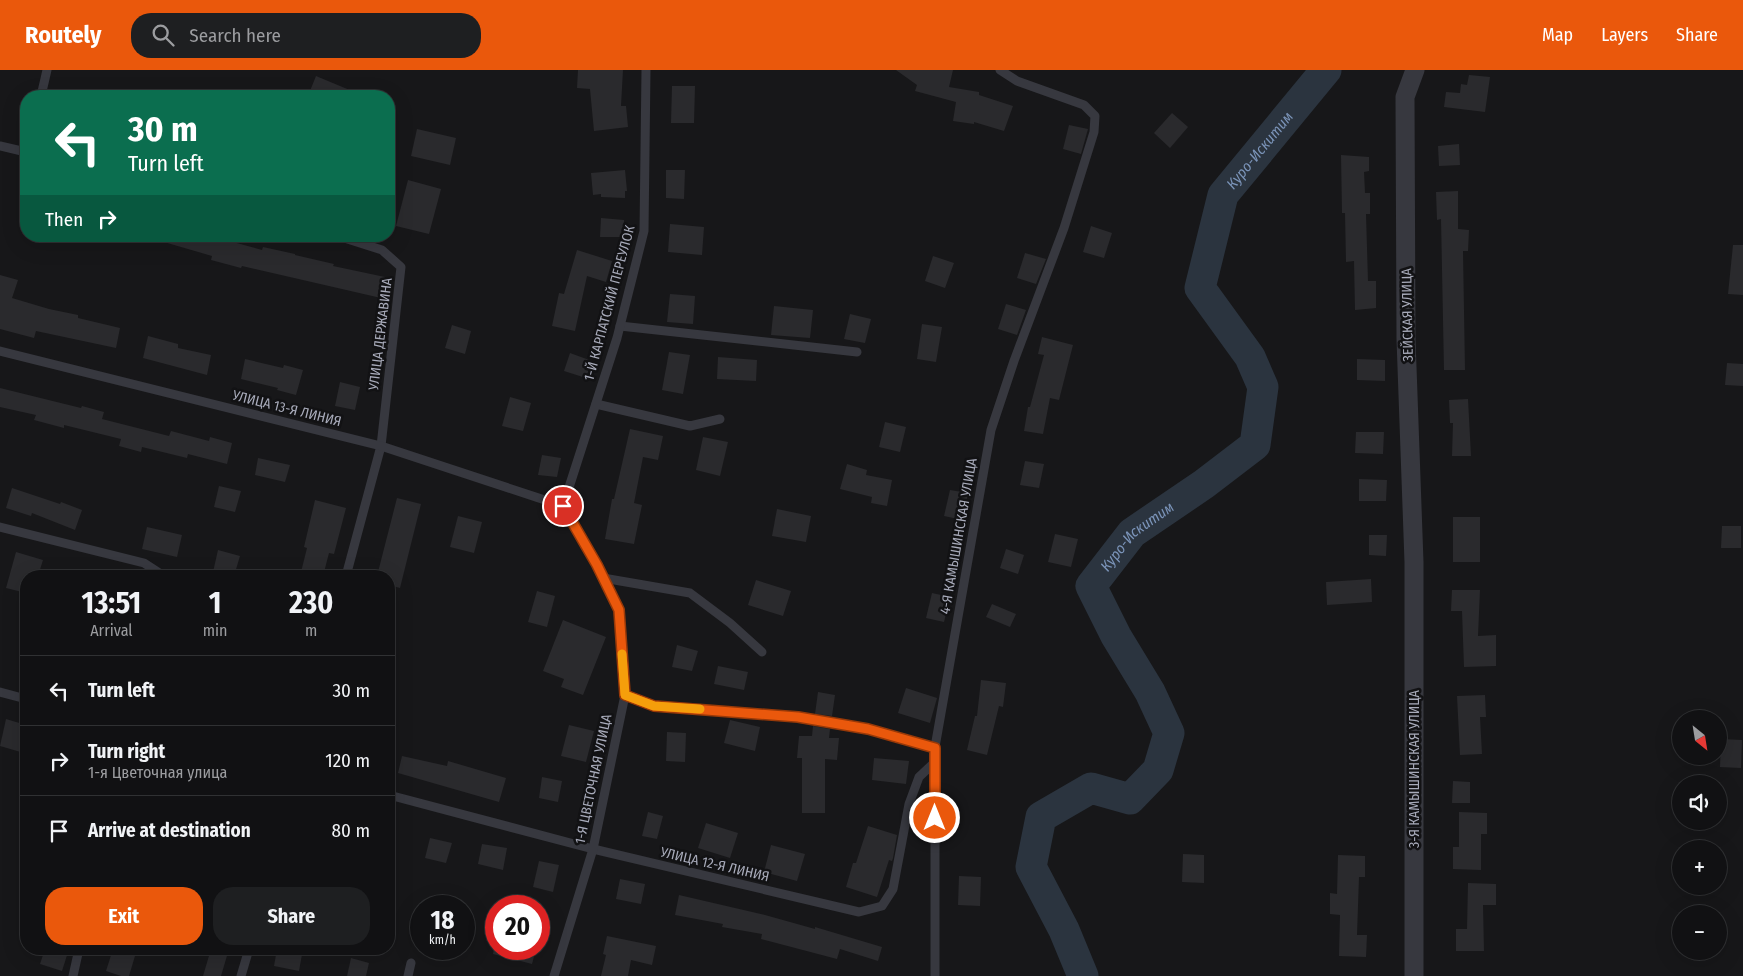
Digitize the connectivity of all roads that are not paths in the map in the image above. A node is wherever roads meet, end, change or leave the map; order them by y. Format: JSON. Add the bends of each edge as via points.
{"nodes":[{"id":1,"x":47,"y":70,"type":"edge"},
{"id":2,"x":646,"y":70,"type":"edge"},
{"id":3,"x":1000,"y":70,"type":"edge"},
{"id":4,"x":1415,"y":70,"type":"edge"},
{"id":5,"x":42,"y":90,"type":"edge"},
{"id":6,"x":0,"y":146,"type":"edge"},
{"id":7,"x":20,"y":151,"type":"edge"},
{"id":8,"x":357,"y":242,"type":"edge"},
{"id":9,"x":620,"y":326,"type":"junction"},
{"id":10,"x":0,"y":351,"type":"edge"},
{"id":11,"x":857,"y":352,"type":"dead end"},
{"id":12,"x":596,"y":404,"type":"junction"},
{"id":13,"x":720,"y":419,"type":"dead end"},
{"id":14,"x":380,"y":446,"type":"junction"},
{"id":15,"x":563,"y":506,"type":"junction"},
{"id":16,"x":0,"y":527,"type":"edge"},
{"id":17,"x":1414,"y":562,"type":"joint"},
{"id":18,"x":154,"y":570,"type":"edge"},
{"id":19,"x":348,"y":570,"type":"edge"},
{"id":20,"x":603,"y":578,"type":"junction"},
{"id":21,"x":762,"y":652,"type":"dead end"},
{"id":22,"x":0,"y":692,"type":"edge"},
{"id":23,"x":625,"y":695,"type":"junction"},
{"id":24,"x":20,"y":697,"type":"edge"},
{"id":25,"x":935,"y":748,"type":"junction"},
{"id":26,"x":935,"y":762,"type":"junction"},
{"id":27,"x":395,"y":797,"type":"edge"},
{"id":28,"x":593,"y":849,"type":"junction"},
{"id":29,"x":77,"y":955,"type":"edge"},
{"id":30,"x":247,"y":955,"type":"edge"},
{"id":31,"x":411,"y":963,"type":"dead end"},
{"id":32,"x":72,"y":976,"type":"edge"},
{"id":33,"x":242,"y":976,"type":"edge"},
{"id":34,"x":408,"y":976,"type":"edge"},
{"id":35,"x":554,"y":976,"type":"edge"},
{"id":36,"x":935,"y":976,"type":"edge"},
{"id":37,"x":1414,"y":976,"type":"edge"}],
"edges":[{"from":1,"to":5,"type":"lane"},
{"from":2,"to":9,"type":"lane","name":"1-Й КАРПАТСКИЙ ПЕРЕУЛОК","via":[[644,231]]},
{"from":3,"to":25,"type":"lane","name":"4-Я КАМЫШИНСКАЯ УЛИЦА","via":[[1017,80],[1084,105],[1095,116],[1094,132],[1064,228],[991,430]]},
{"from":4,"to":17,"type":"street","name":"ЗЕЙСКАЯ УЛИЦА","via":[[1405,96],[1406,339]]},
{"from":6,"to":7,"type":"lane"},
{"from":8,"to":14,"type":"lane","name":"УЛИЦА ДЕРЖАВИНА","via":[[382,250],[401,267]]},
{"from":9,"to":11,"type":"lane"},
{"from":9,"to":12,"type":"lane","name":"1-Й КАРПАТСКИЙ ПЕРЕУЛОК"},
{"from":10,"to":14,"type":"lane","name":"УЛИЦА 13-Я ЛИНИЯ"},
{"from":12,"to":13,"type":"lane","via":[[690,426]]},
{"from":12,"to":15,"type":"lane","name":"1-Й КАРПАТСКИЙ ПЕРЕУЛОК"},
{"from":14,"to":15,"type":"lane","name":"УЛИЦА 13-Я ЛИНИЯ"},
{"from":14,"to":19,"type":"lane"},
{"from":15,"to":20,"type":"lane","name":"1-Я ЦВЕТОЧНАЯ УЛИЦА"},
{"from":16,"to":18,"type":"lane","via":[[144,564]]},
{"from":17,"to":37,"type":"street","name":"3-Я КАМЫШИНСКАЯ УЛИЦА"},
{"from":20,"to":21,"type":"lane","via":[[690,593]]},
{"from":20,"to":23,"type":"lane","name":"1-Я ЦВЕТОЧНАЯ УЛИЦА","via":[[619,610]]},
{"from":22,"to":24,"type":"lane"},
{"from":23,"to":25,"type":"lane","via":[[654,706],[798,717],[868,729]]},
{"from":23,"to":28,"type":"lane","name":"1-Я ЦВЕТОЧНАЯ УЛИЦА"},
{"from":25,"to":26,"type":"lane","name":"4-Я КАМЫШИНСКАЯ УЛИЦА"},
{"from":26,"to":28,"type":"lane","name":"УЛИЦА 12-Я ЛИНИЯ","via":[[919,777],[910,804],[893,888],[882,906],[859,912]]},
{"from":26,"to":36,"type":"lane","name":"4-Я КАМЫШИНСКАЯ УЛИЦА"},
{"from":27,"to":28,"type":"lane","name":"УЛИЦА 12-Я ЛИНИЯ"},
{"from":28,"to":35,"type":"lane","name":"1-Я ЦВЕТОЧНАЯ УЛИЦА"},
{"from":29,"to":32,"type":"lane"},
{"from":30,"to":33,"type":"lane"},
{"from":31,"to":34,"type":"lane"}]}
